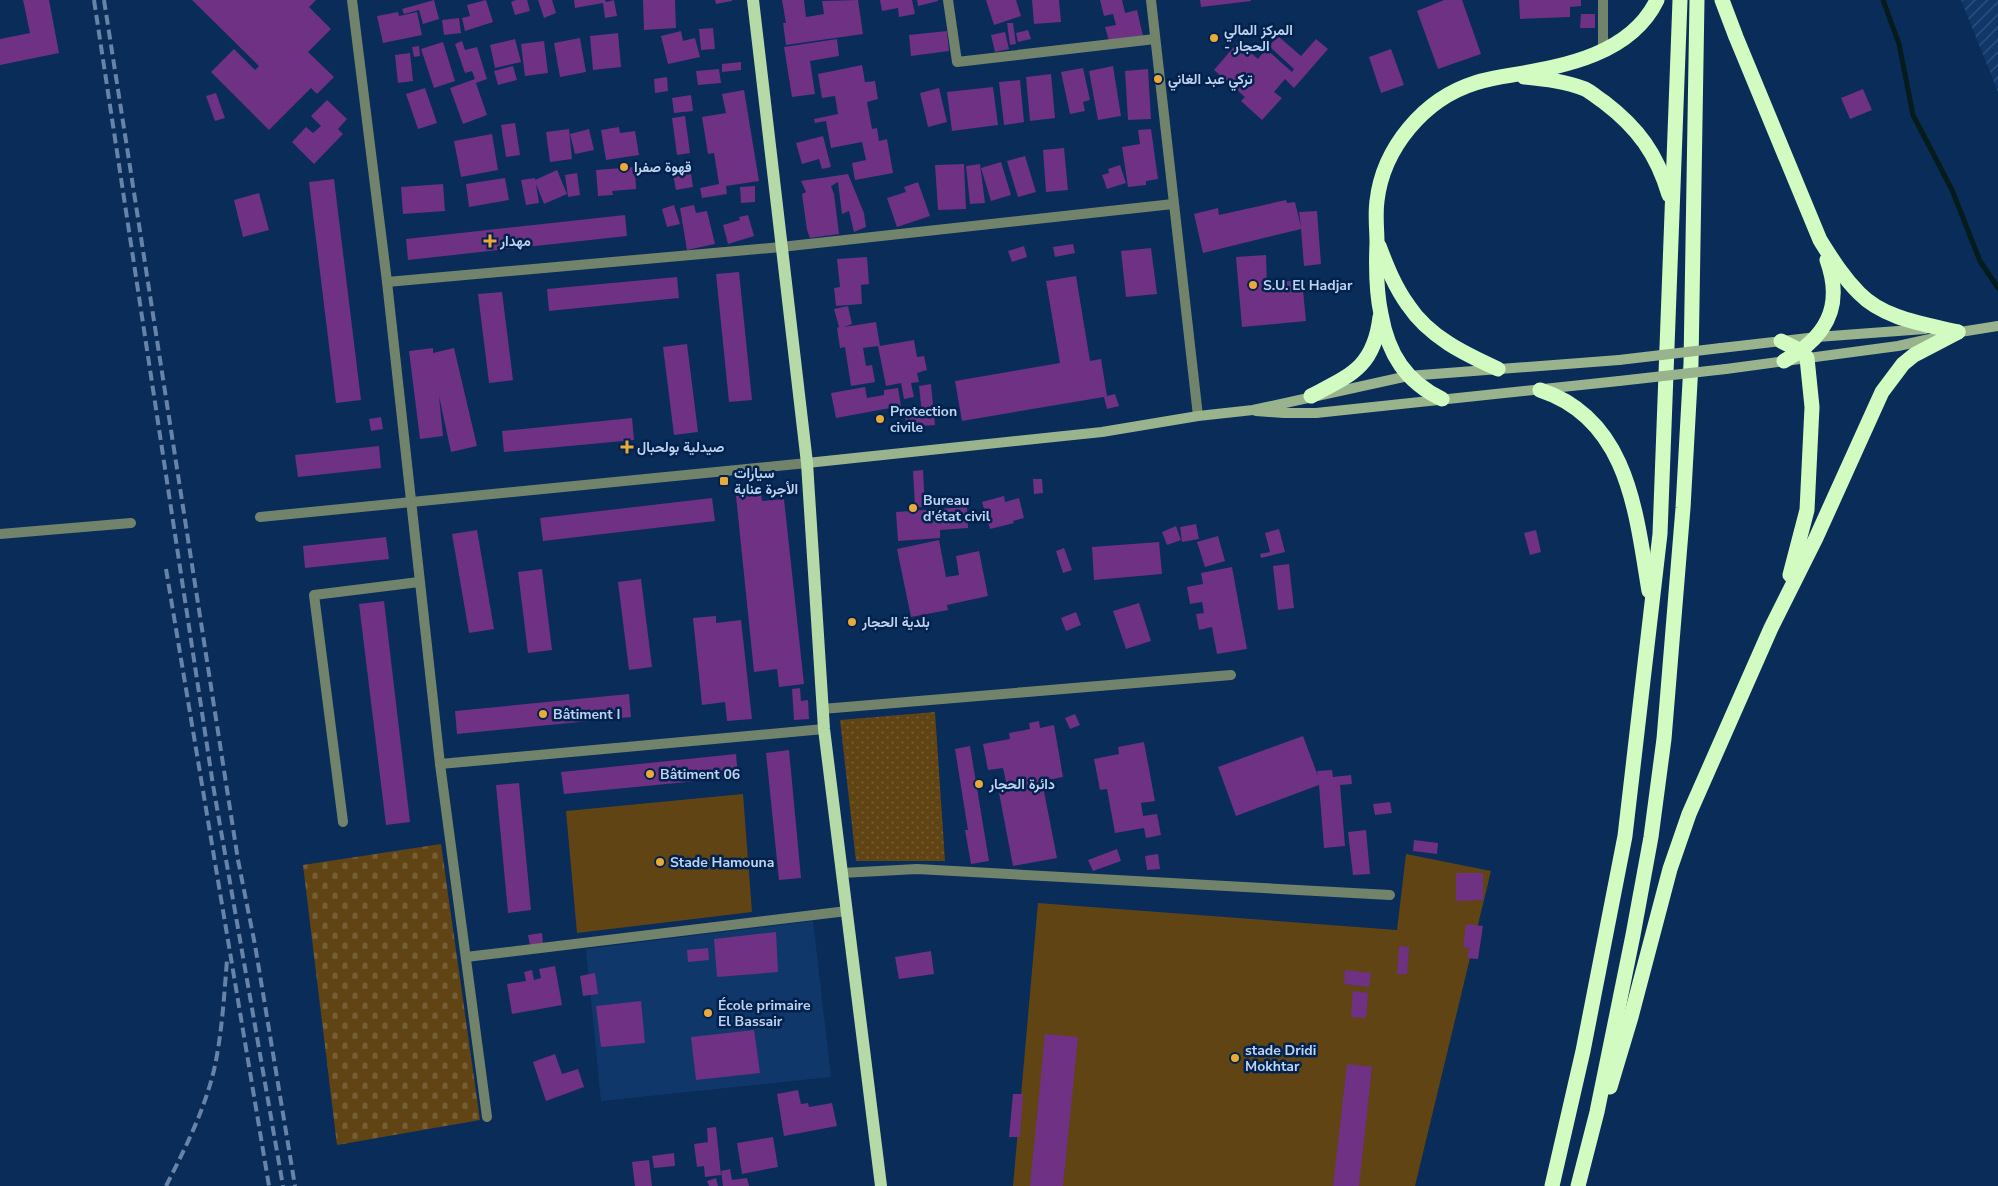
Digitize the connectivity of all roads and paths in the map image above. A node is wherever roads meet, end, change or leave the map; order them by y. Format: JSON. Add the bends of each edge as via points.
{"nodes":[{"id":1,"x":352,"y":0,"type":"edge"},
{"id":2,"x":753,"y":0,"type":"edge"},
{"id":3,"x":948,"y":0,"type":"edge"},
{"id":4,"x":1150,"y":0,"type":"edge"},
{"id":5,"x":1603,"y":0,"type":"edge"},
{"id":6,"x":1657,"y":0,"type":"edge"},
{"id":7,"x":1680,"y":0,"type":"edge"},
{"id":8,"x":1697,"y":0,"type":"edge"},
{"id":9,"x":1722,"y":0,"type":"edge"},
{"id":10,"x":1155,"y":39,"type":"junction"},
{"id":11,"x":1603,"y":50,"type":"junction"},
{"id":12,"x":1512,"y":75,"type":"junction"},
{"id":13,"x":1173,"y":204,"type":"junction"},
{"id":14,"x":1673,"y":210,"type":"junction"},
{"id":15,"x":1377,"y":240,"type":"junction"},
{"id":16,"x":1820,"y":240,"type":"junction"},
{"id":17,"x":781,"y":247,"type":"junction"},
{"id":18,"x":387,"y":282,"type":"junction"},
{"id":19,"x":1380,"y":313,"type":"junction"},
{"id":20,"x":1998,"y":326,"type":"edge"},
{"id":21,"x":1964,"y":331,"type":"junction"},
{"id":22,"x":1817,"y":337,"type":"junction"},
{"id":23,"x":1781,"y":341,"type":"junction"},
{"id":24,"x":1804,"y":355,"type":"junction"},
{"id":25,"x":1784,"y":361,"type":"joint"},
{"id":26,"x":1498,"y":369,"type":"junction"},
{"id":27,"x":1408,"y":376,"type":"junction"},
{"id":28,"x":1540,"y":390,"type":"junction"},
{"id":29,"x":1311,"y":396,"type":"junction"},
{"id":30,"x":1442,"y":399,"type":"junction"},
{"id":31,"x":1253,"y":410,"type":"junction"},
{"id":32,"x":1198,"y":416,"type":"junction"},
{"id":33,"x":807,"y":463,"type":"junction"},
{"id":34,"x":410,"y":501,"type":"junction"},
{"id":35,"x":260,"y":518,"type":"dead end"},
{"id":36,"x":131,"y":523,"type":"dead end"},
{"id":37,"x":0,"y":534,"type":"edge"},
{"id":38,"x":419,"y":582,"type":"junction"},
{"id":39,"x":1652,"y":610,"type":"junction"},
{"id":40,"x":1771,"y":628,"type":"junction"},
{"id":41,"x":1231,"y":675,"type":"dead end"},
{"id":42,"x":822,"y":709,"type":"junction"},
{"id":43,"x":824,"y":730,"type":"junction"},
{"id":44,"x":440,"y":764,"type":"junction"},
{"id":45,"x":343,"y":822,"type":"dead end"},
{"id":46,"x":842,"y":873,"type":"junction"},
{"id":47,"x":1390,"y":895,"type":"dead end"},
{"id":48,"x":847,"y":911,"type":"junction"},
{"id":49,"x":466,"y":957,"type":"junction"},
{"id":50,"x":1597,"y":1112,"type":"junction"},
{"id":51,"x":487,"y":1117,"type":"dead end"},
{"id":52,"x":881,"y":1186,"type":"edge"},
{"id":53,"x":1552,"y":1186,"type":"edge"},
{"id":54,"x":1578,"y":1186,"type":"edge"}],
"edges":[{"from":1,"to":18,"type":"street"},
{"from":2,"to":17,"type":"main road"},
{"from":3,"to":10,"type":"street","via":[[957,62]]},
{"from":4,"to":10,"type":"street"},
{"from":5,"to":11,"type":"street"},
{"from":6,"to":11,"type":"highway","via":[[1636,29]]},
{"from":7,"to":14,"type":"highway"},
{"from":8,"to":50,"type":"highway","via":[[1691,364],[1664,739],[1651,837]]},
{"from":9,"to":16,"type":"highway"},
{"from":10,"to":13,"type":"street"},
{"from":11,"to":12,"type":"highway","via":[[1584,59]]},
{"from":12,"to":14,"type":"highway","via":[[1557,81],[1586,90],[1611,108],[1644,139],[1662,171]]},
{"from":12,"to":15,"type":"highway","via":[[1455,91],[1422,114],[1409,128],[1388,162],[1381,181],[1377,200]]},
{"from":13,"to":17,"type":"street"},
{"from":13,"to":32,"type":"street"},
{"from":14,"to":39,"type":"highway","via":[[1660,534]]},
{"from":15,"to":19,"type":"highway"},
{"from":15,"to":26,"type":"highway","via":[[1400,293],[1423,323],[1460,350]]},
{"from":16,"to":21,"type":"highway","via":[[1838,268],[1873,304],[1901,317]]},
{"from":16,"to":22,"type":"highway","via":[[1832,275],[1833,290],[1829,313]]},
{"from":17,"to":18,"type":"street"},
{"from":17,"to":33,"type":"main road"},
{"from":18,"to":34,"type":"street"},
{"from":19,"to":27,"type":"highway","via":[[1389,340]]},
{"from":19,"to":29,"type":"highway","via":[[1376,342],[1364,362],[1353,373]]},
{"from":20,"to":21,"type":"main road"},
{"from":21,"to":22,"type":"main road","via":[[1912,329]]},
{"from":21,"to":24,"type":"main road","via":[[1898,346]]},
{"from":21,"to":40,"type":"highway","via":[[1914,355],[1902,364],[1882,392]]},
{"from":22,"to":23,"type":"main road"},
{"from":22,"to":24,"type":"highway"},
{"from":23,"to":24,"type":"highway"},
{"from":23,"to":26,"type":"main road","bridge":true,"via":[[1619,360]]},
{"from":24,"to":25,"type":"highway"},
{"from":24,"to":40,"type":"highway","via":[[1812,407],[1807,510],[1796,557]]},
{"from":25,"to":28,"type":"main road","bridge":true},
{"from":26,"to":27,"type":"main road"},
{"from":27,"to":29,"type":"main road"},
{"from":27,"to":30,"type":"highway","via":[[1420,388]]},
{"from":28,"to":30,"type":"main road"},
{"from":28,"to":39,"type":"highway","via":[[1554,395],[1587,417],[1611,447],[1628,482],[1639,523]]},
{"from":29,"to":31,"type":"main road"},
{"from":30,"to":31,"type":"main road","via":[[1316,413]]},
{"from":31,"to":32,"type":"main road"},
{"from":32,"to":33,"type":"main road","via":[[1102,432]]},
{"from":33,"to":34,"type":"street"},
{"from":33,"to":42,"type":"main road"},
{"from":34,"to":35,"type":"street"},
{"from":34,"to":38,"type":"street"},
{"from":36,"to":37,"type":"street"},
{"from":38,"to":44,"type":"street"},
{"from":38,"to":45,"type":"street","via":[[314,595]]},
{"from":39,"to":53,"type":"highway","via":[[1625,836],[1583,1050]]},
{"from":40,"to":50,"type":"highway","via":[[1689,814],[1670,869],[1618,1062]]},
{"from":41,"to":42,"type":"street"},
{"from":42,"to":43,"type":"main road"},
{"from":43,"to":44,"type":"street"},
{"from":43,"to":46,"type":"main road"},
{"from":44,"to":49,"type":"street"},
{"from":46,"to":47,"type":"street","via":[[916,869]]},
{"from":46,"to":48,"type":"main road"},
{"from":48,"to":49,"type":"street"},
{"from":48,"to":52,"type":"main road"},
{"from":49,"to":51,"type":"street"},
{"from":50,"to":54,"type":"highway"}]}
